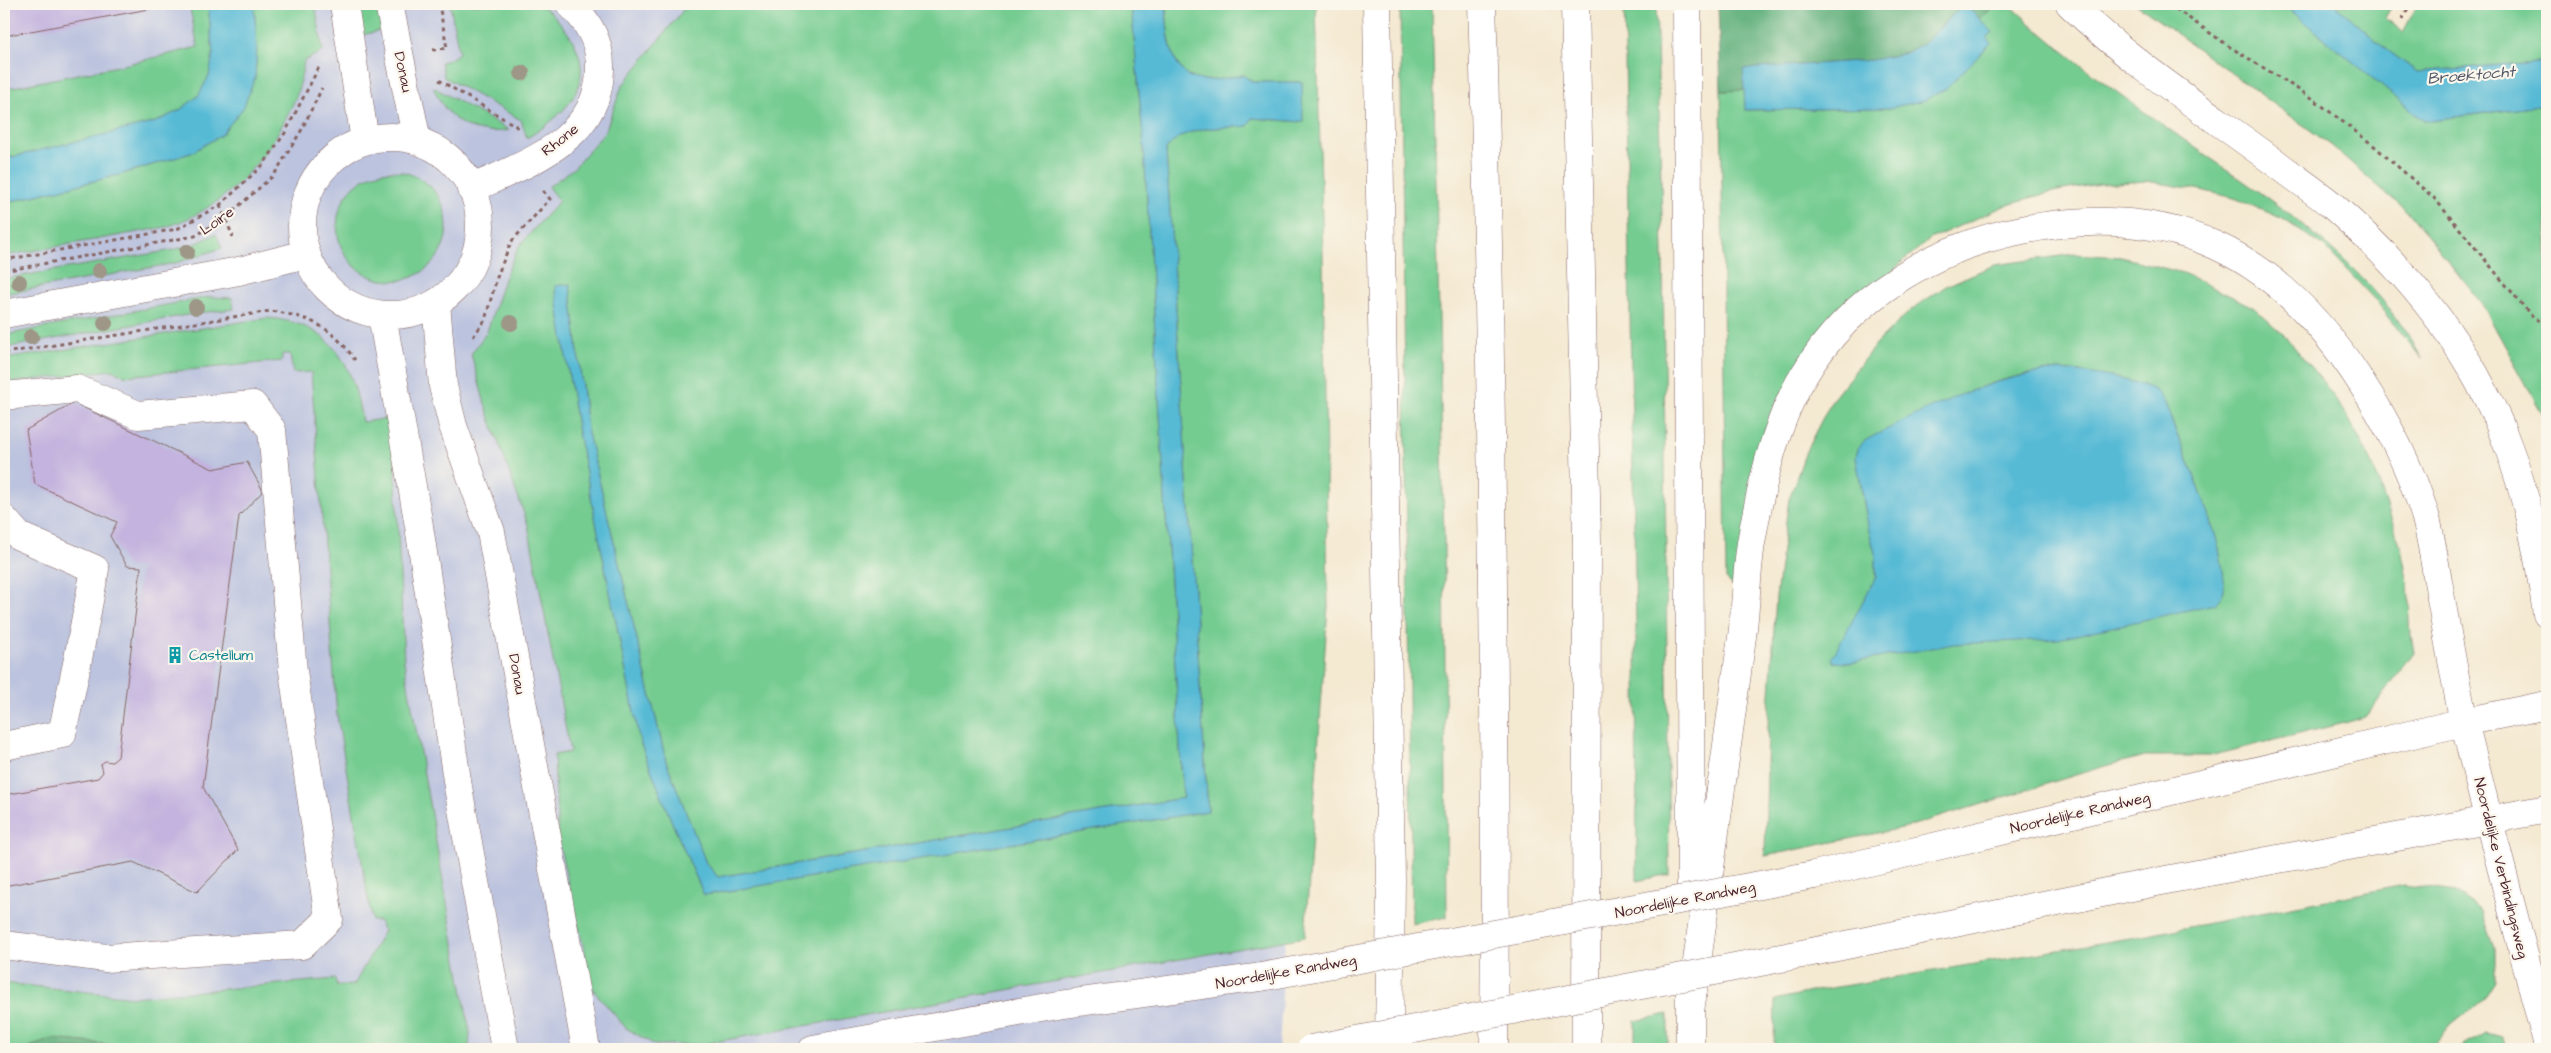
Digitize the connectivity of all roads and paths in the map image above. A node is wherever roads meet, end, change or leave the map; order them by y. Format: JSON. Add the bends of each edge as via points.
{"nodes":[{"id":1,"x":344,"y":4,"type":"edge"},
{"id":2,"x":390,"y":4,"type":"edge"},
{"id":3,"x":439,"y":4,"type":"edge"},
{"id":4,"x":570,"y":4,"type":"edge"},
{"id":5,"x":1377,"y":4,"type":"edge"},
{"id":6,"x":1482,"y":4,"type":"edge"},
{"id":7,"x":1575,"y":4,"type":"edge"},
{"id":8,"x":1687,"y":4,"type":"edge"},
{"id":9,"x":2070,"y":4,"type":"edge"},
{"id":10,"x":2169,"y":4,"type":"edge"},
{"id":11,"x":2410,"y":4,"type":"edge"},
{"id":12,"x":2402,"y":20,"type":"dead end"},
{"id":13,"x":396,"y":40,"type":"junction"},
{"id":14,"x":351,"y":48,"type":"junction"},
{"id":15,"x":448,"y":48,"type":"dead end"},
{"id":16,"x":435,"y":60,"type":"dead end"},
{"id":17,"x":439,"y":79,"type":"dead end"},
{"id":18,"x":325,"y":80,"type":"dead end"},
{"id":19,"x":365,"y":141,"type":"junction"},
{"id":20,"x":417,"y":141,"type":"junction"},
{"id":21,"x":531,"y":161,"type":"junction"},
{"id":22,"x":471,"y":188,"type":"junction"},
{"id":23,"x":306,"y":254,"type":"junction"},
{"id":24,"x":4,"y":260,"type":"edge"},
{"id":25,"x":4,"y":272,"type":"edge"},
{"id":26,"x":436,"y":303,"type":"junction"},
{"id":27,"x":4,"y":314,"type":"edge"},
{"id":28,"x":382,"y":315,"type":"junction"},
{"id":29,"x":2547,"y":322,"type":"edge"},
{"id":30,"x":469,"y":342,"type":"dead end"},
{"id":31,"x":4,"y":353,"type":"edge"},
{"id":32,"x":356,"y":363,"type":"dead end"},
{"id":33,"x":4,"y":396,"type":"edge"},
{"id":34,"x":4,"y":519,"type":"edge"},
{"id":35,"x":2547,"y":614,"type":"edge"},
{"id":36,"x":2547,"y":705,"type":"edge"},
{"id":37,"x":2464,"y":722,"type":"junction"},
{"id":38,"x":4,"y":746,"type":"edge"},
{"id":39,"x":2547,"y":809,"type":"edge"},
{"id":40,"x":2489,"y":820,"type":"junction"},
{"id":41,"x":1391,"y":880,"type":"junction"},
{"id":42,"x":4,"y":945,"type":"edge"},
{"id":43,"x":1690,"y":1012,"type":"junction"},
{"id":44,"x":2547,"y":1043,"type":"edge"},
{"id":45,"x":505,"y":1049,"type":"edge"},
{"id":46,"x":586,"y":1049,"type":"edge"},
{"id":47,"x":813,"y":1049,"type":"edge"},
{"id":48,"x":1312,"y":1049,"type":"edge"},
{"id":49,"x":1369,"y":1049,"type":"edge"},
{"id":50,"x":1389,"y":1049,"type":"edge"},
{"id":51,"x":1494,"y":1049,"type":"edge"},
{"id":52,"x":1586,"y":1049,"type":"edge"},
{"id":53,"x":1690,"y":1049,"type":"edge"}],
"edges":[{"from":1,"to":14,"type":"main road"},
{"from":2,"to":13,"type":"main road","name":"Donau"},
{"from":3,"to":15,"type":"path"},
{"from":4,"to":21,"type":"main road","name":"Rhone","via":[[588,24],[595,38],[601,64],[600,84],[588,115],[574,133]]},
{"from":5,"to":41,"type":"main road"},
{"from":6,"to":51,"type":"main road","via":[[1492,542]]},
{"from":7,"to":52,"type":"main road","via":[[1587,540]]},
{"from":8,"to":43,"type":"main road","via":[[1693,807]]},
{"from":9,"to":35,"type":"main road","via":[[2133,59],[2332,206],[2397,268],[2439,317],[2468,362],[2509,447],[2524,496]]},
{"from":10,"to":29,"type":"path","via":[[2312,98],[2373,145],[2435,199],[2534,319]]},
{"from":11,"to":12,"type":"path"},
{"from":13,"to":16,"type":"path","via":[[429,33]]},
{"from":13,"to":20,"type":"main road","name":"Donau"},
{"from":14,"to":19,"type":"main road"},
{"from":14,"to":24,"type":"path","via":[[330,54],[320,64],[285,133],[263,165],[220,205],[177,229]]},
{"from":17,"to":21,"type":"path","via":[[516,126]]},
{"from":18,"to":25,"type":"path","name":"Loire","via":[[301,131],[274,175],[225,218],[195,236]]},
{"from":19,"to":20,"type":"main road","via":[[391,137]]},
{"from":19,"to":23,"type":"main road","via":[[334,157],[312,185],[302,219]]},
{"from":20,"to":22,"type":"main road","via":[[444,154]]},
{"from":21,"to":22,"type":"main road","name":"Rhone"},
{"from":21,"to":30,"type":"path","via":[[543,192],[550,199],[511,242],[485,320]]},
{"from":22,"to":26,"type":"main road","via":[[479,220],[475,253],[464,276]]},
{"from":23,"to":27,"type":"main road","via":[[239,271]]},
{"from":23,"to":28,"type":"main road","via":[[312,268],[330,291],[354,307]]},
{"from":26,"to":28,"type":"main road","via":[[410,313]]},
{"from":26,"to":46,"type":"main road","name":"Donau","via":[[443,386],[453,426],[492,532]]},
{"from":28,"to":45,"type":"main road","via":[[419,526],[458,787]]},
{"from":31,"to":32,"type":"path","via":[[271,310],[294,314],[331,331]]},
{"from":33,"to":42,"type":"main road","via":[[76,389],[138,415],[253,405],[272,430],[293,671],[329,919],[302,945],[106,958]]},
{"from":34,"to":38,"type":"main road","via":[[19,536],[95,569],[62,734]]},
{"from":36,"to":37,"type":"main road","name":"Noordelijke Randweg"},
{"from":37,"to":40,"type":"main road","name":"Noordelijke Verbindingsweg"},
{"from":37,"to":43,"type":"main road","name":"Noordelijke Verbindingsweg","via":[[2426,519],[2411,478],[2385,423],[2348,362],[2323,329],[2277,282],[2255,265],[2229,252],[2165,228],[2132,222],[2101,220],[2048,225],[1993,236],[1956,248],[1918,265],[1868,301],[1820,351],[1790,402],[1771,454],[1751,543],[1743,632]]},
{"from":37,"to":47,"type":"main road","name":"Noordelijke Randweg","bridge":true,"via":[[1814,875],[1262,978],[1058,1005]]},
{"from":39,"to":40,"type":"main road"},
{"from":40,"to":44,"type":"main road","name":"Noordelijke Verbindingsweg"},
{"from":40,"to":48,"type":"main road","bridge":true,"via":[[2171,879]]},
{"from":41,"to":49,"type":"main road"},
{"from":41,"to":50,"type":"main road"},
{"from":43,"to":53,"type":"main road"}]}
